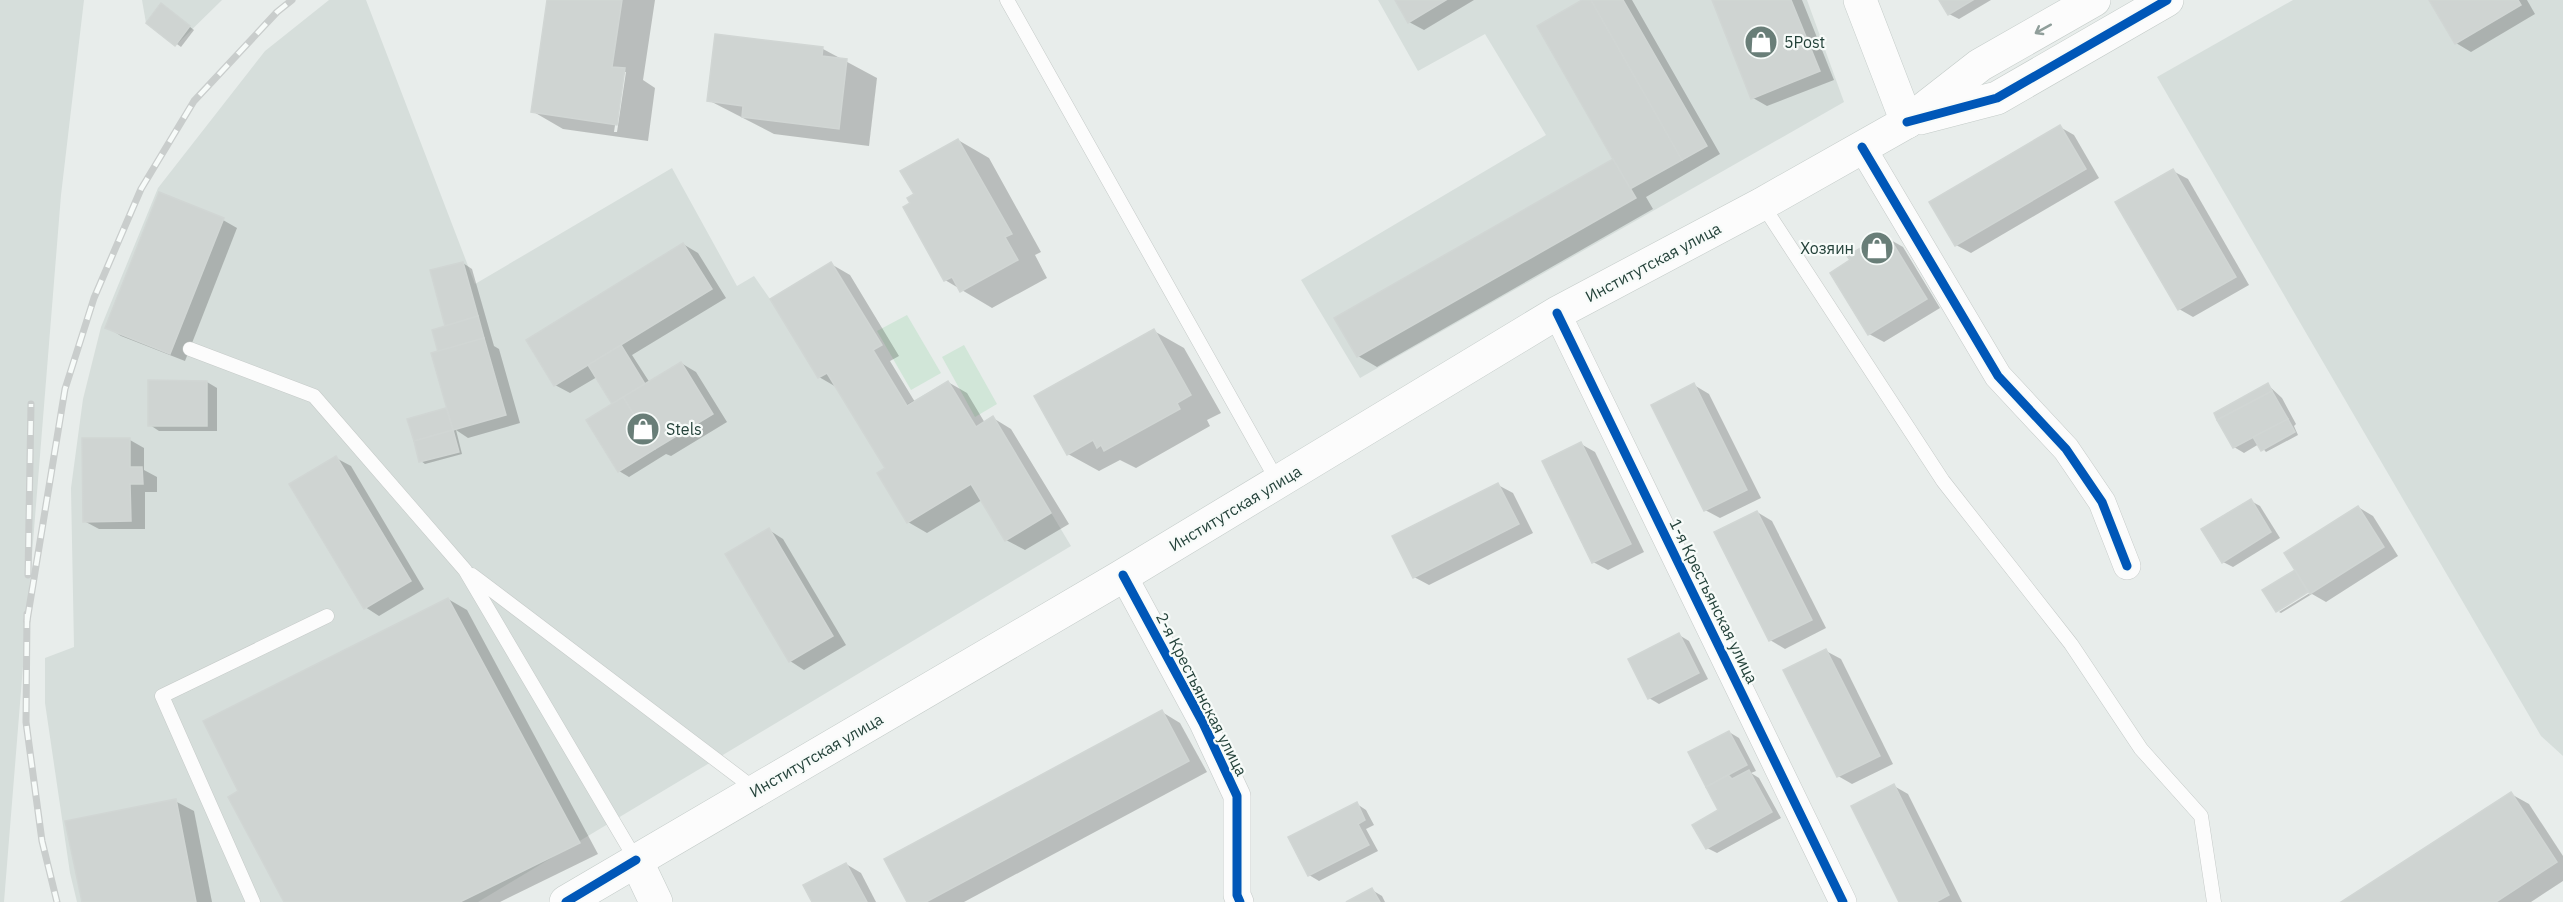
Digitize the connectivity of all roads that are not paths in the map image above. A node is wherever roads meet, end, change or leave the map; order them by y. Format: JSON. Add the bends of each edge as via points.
{"nodes":[{"id":1,"x":1007,"y":0,"type":"edge"},
{"id":2,"x":1860,"y":0,"type":"edge"},
{"id":3,"x":2094,"y":0,"type":"edge"},
{"id":4,"x":2167,"y":0,"type":"edge"},
{"id":5,"x":1907,"y":122,"type":"junction"},
{"id":6,"x":1862,"y":147,"type":"junction"},
{"id":7,"x":1762,"y":204,"type":"junction"},
{"id":8,"x":1557,"y":313,"type":"junction"},
{"id":9,"x":190,"y":350,"type":"dead end"},
{"id":10,"x":1278,"y":482,"type":"junction"},
{"id":11,"x":2127,"y":566,"type":"dead end"},
{"id":12,"x":465,"y":570,"type":"junction"},
{"id":13,"x":1123,"y":575,"type":"junction"},
{"id":14,"x":327,"y":616,"type":"dead end"},
{"id":15,"x":756,"y":790,"type":"junction"},
{"id":16,"x":636,"y":860,"type":"junction"},
{"id":17,"x":253,"y":902,"type":"edge"},
{"id":18,"x":566,"y":902,"type":"edge"},
{"id":19,"x":656,"y":902,"type":"edge"},
{"id":20,"x":1240,"y":902,"type":"edge"},
{"id":21,"x":1844,"y":902,"type":"edge"},
{"id":22,"x":2214,"y":902,"type":"edge"}],
"edges":[{"from":1,"to":10,"type":"lane"},
{"from":2,"to":5,"type":"main road"},
{"from":3,"to":5,"type":"main road","name":"Институтская улица","one_way":true,"via":[[1980,65]]},
{"from":4,"to":5,"type":"main road","name":"Институтская улица","via":[[1997,98]]},
{"from":5,"to":6,"type":"main road","name":"Институтская улица"},
{"from":6,"to":7,"type":"main road","name":"Институтская улица"},
{"from":6,"to":11,"type":"street","via":[[1998,376],[2066,449],[2102,502]]},
{"from":7,"to":8,"type":"main road","name":"Институтская улица"},
{"from":7,"to":22,"type":"lane","via":[[1943,481],[2071,644],[2141,749],[2201,816]]},
{"from":8,"to":10,"type":"main road","name":"Институтская улица"},
{"from":8,"to":21,"type":"street","name":"1-я Крестьянская улица"},
{"from":9,"to":12,"type":"lane","via":[[314,396]]},
{"from":10,"to":13,"type":"main road","name":"Институтская улица"},
{"from":12,"to":15,"type":"lane"},
{"from":12,"to":16,"type":"lane"},
{"from":13,"to":15,"type":"main road","name":"Институтская улица"},
{"from":13,"to":20,"type":"street","name":"2-я Крестьянская улица","via":[[1203,723],[1236,796],[1236,895]]},
{"from":14,"to":17,"type":"lane","via":[[162,696]]},
{"from":15,"to":16,"type":"main road","name":"Институтская улица"},
{"from":16,"to":18,"type":"main road","name":"Институтская улица"},
{"from":16,"to":19,"type":"main road"}]}
